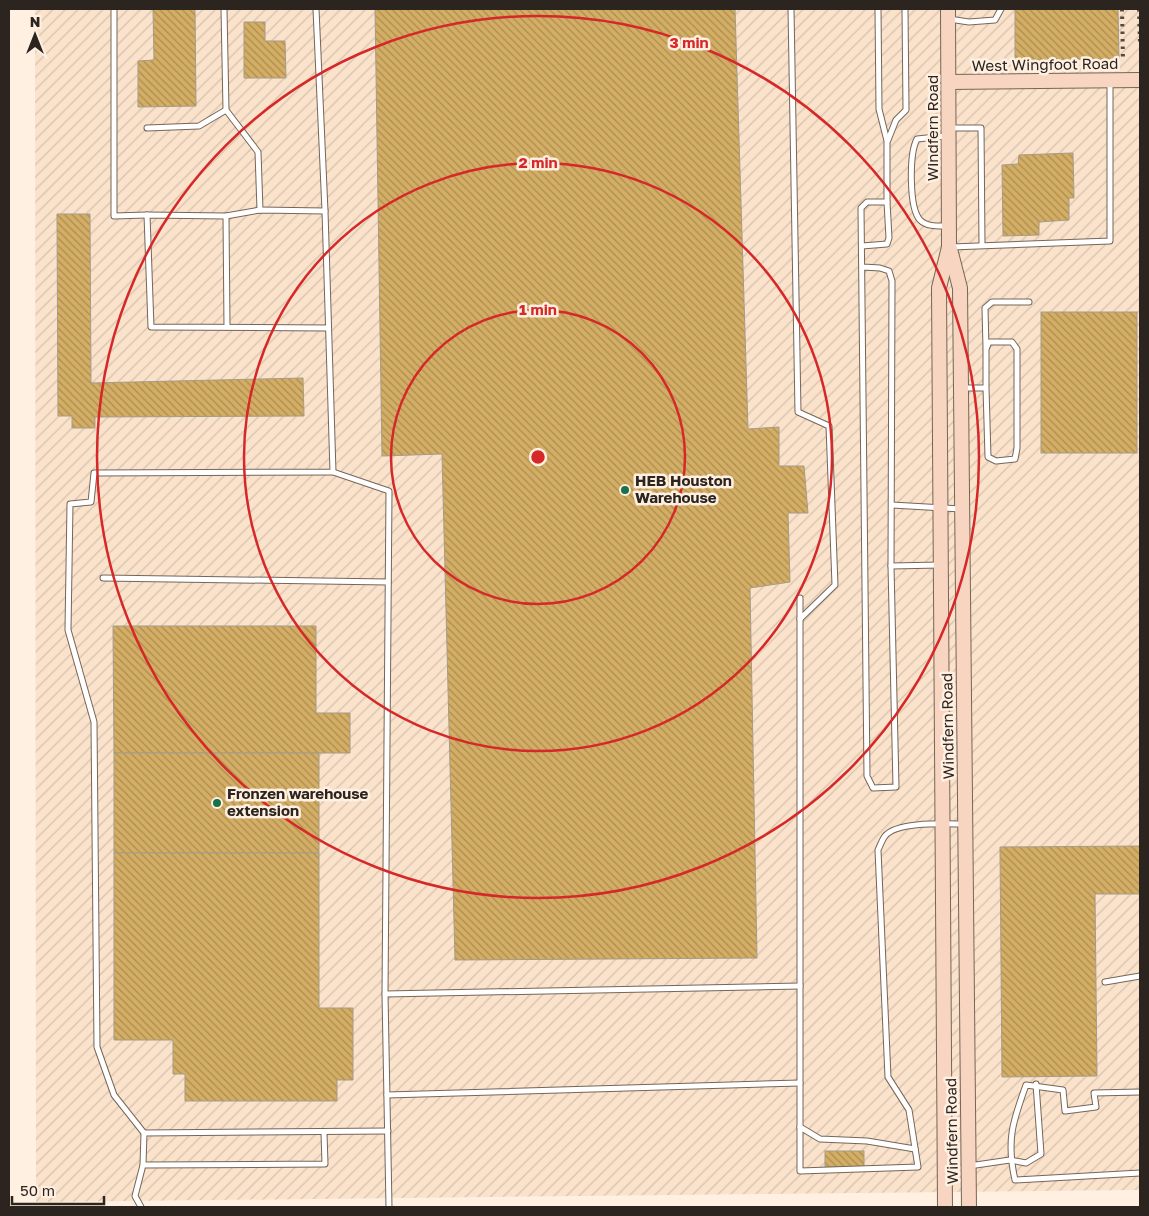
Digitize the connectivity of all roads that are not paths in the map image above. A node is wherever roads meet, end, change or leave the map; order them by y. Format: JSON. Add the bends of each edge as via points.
{"nodes":[{"id":1,"x":114,"y":9,"type":"edge"},
{"id":2,"x":224,"y":9,"type":"edge"},
{"id":3,"x":316,"y":9,"type":"edge"},
{"id":4,"x":791,"y":9,"type":"edge"},
{"id":5,"x":878,"y":9,"type":"edge"},
{"id":6,"x":906,"y":9,"type":"edge"},
{"id":7,"x":1000,"y":9,"type":"edge"},
{"id":8,"x":948,"y":14,"type":"edge"},
{"id":9,"x":1110,"y":80,"type":"junction"},
{"id":10,"x":1140,"y":80,"type":"edge"},
{"id":11,"x":949,"y":82,"type":"junction"},
{"id":12,"x":226,"y":110,"type":"junction"},
{"id":13,"x":146,"y":128,"type":"dead end"},
{"id":14,"x":949,"y":132,"type":"junction"},
{"id":15,"x":887,"y":141,"type":"junction"},
{"id":16,"x":888,"y":202,"type":"junction"},
{"id":17,"x":260,"y":210,"type":"junction"},
{"id":18,"x":325,"y":211,"type":"junction"},
{"id":19,"x":147,"y":215,"type":"junction"},
{"id":20,"x":226,"y":216,"type":"junction"},
{"id":21,"x":950,"y":227,"type":"junction"},
{"id":22,"x":982,"y":245,"type":"junction"},
{"id":23,"x":862,"y":246,"type":"junction"},
{"id":24,"x":950,"y":246,"type":"junction"},
{"id":25,"x":863,"y":267,"type":"junction"},
{"id":26,"x":1029,"y":302,"type":"dead end"},
{"id":27,"x":227,"y":327,"type":"junction"},
{"id":28,"x":328,"y":328,"type":"junction"},
{"id":29,"x":986,"y":349,"type":"junction"},
{"id":30,"x":961,"y":388,"type":"junction"},
{"id":31,"x":986,"y":388,"type":"junction"},
{"id":32,"x":333,"y":472,"type":"junction"},
{"id":33,"x":892,"y":505,"type":"junction"},
{"id":34,"x":941,"y":508,"type":"junction"},
{"id":35,"x":962,"y":509,"type":"junction"},
{"id":36,"x":891,"y":566,"type":"junction"},
{"id":37,"x":941,"y":566,"type":"junction"},
{"id":38,"x":103,"y":578,"type":"dead end"},
{"id":39,"x":388,"y":582,"type":"junction"},
{"id":40,"x":800,"y":598,"type":"dead end"},
{"id":41,"x":800,"y":619,"type":"junction"},
{"id":42,"x":942,"y":823,"type":"junction"},
{"id":43,"x":965,"y":824,"type":"junction"},
{"id":44,"x":1140,"y":976,"type":"edge"},
{"id":45,"x":1105,"y":982,"type":"dead end"},
{"id":46,"x":800,"y":986,"type":"junction"},
{"id":47,"x":385,"y":994,"type":"junction"},
{"id":48,"x":800,"y":1083,"type":"junction"},
{"id":49,"x":1036,"y":1084,"type":"junction"},
{"id":50,"x":1140,"y":1092,"type":"edge"},
{"id":51,"x":387,"y":1095,"type":"junction"},
{"id":52,"x":800,"y":1127,"type":"junction"},
{"id":53,"x":388,"y":1131,"type":"junction"},
{"id":54,"x":144,"y":1132,"type":"junction"},
{"id":55,"x":324,"y":1132,"type":"junction"},
{"id":56,"x":915,"y":1149,"type":"junction"},
{"id":57,"x":1010,"y":1160,"type":"junction"},
{"id":58,"x":144,"y":1165,"type":"junction"},
{"id":59,"x":968,"y":1166,"type":"junction"},
{"id":60,"x":1140,"y":1174,"type":"edge"},
{"id":61,"x":141,"y":1207,"type":"edge"},
{"id":62,"x":389,"y":1207,"type":"edge"},
{"id":63,"x":945,"y":1207,"type":"edge"},
{"id":64,"x":969,"y":1207,"type":"edge"}],
"edges":[{"from":1,"to":19,"type":"lane","via":[[114,216]]},
{"from":2,"to":12,"type":"lane"},
{"from":3,"to":18,"type":"lane"},
{"from":4,"to":41,"type":"lane","via":[[798,412],[829,426],[835,585]]},
{"from":5,"to":15,"type":"lane","via":[[879,109]]},
{"from":6,"to":15,"type":"lane","via":[[906,110],[896,120]]},
{"from":7,"to":8,"type":"lane","via":[[995,20],[969,22]]},
{"from":8,"to":11,"type":"street","name":"Windfern Road"},
{"from":9,"to":10,"type":"street","name":"West Wingfoot Road"},
{"from":9,"to":11,"type":"street","name":"West Wingfoot Road"},
{"from":9,"to":22,"type":"lane","via":[[1110,241]]},
{"from":11,"to":14,"type":"street","name":"Windfern Road"},
{"from":12,"to":13,"type":"lane","via":[[199,126]]},
{"from":12,"to":17,"type":"lane","via":[[258,152]]},
{"from":14,"to":21,"type":"street","name":"Windfern Road"},
{"from":14,"to":21,"type":"lane","via":[[917,139],[911,155],[914,210],[921,221],[932,226]]},
{"from":14,"to":22,"type":"lane","via":[[981,128]]},
{"from":15,"to":16,"type":"lane"},
{"from":16,"to":23,"type":"lane","via":[[887,244]]},
{"from":16,"to":23,"type":"lane","via":[[867,202],[861,208]]},
{"from":17,"to":18,"type":"lane"},
{"from":17,"to":20,"type":"lane"},
{"from":18,"to":28,"type":"lane"},
{"from":19,"to":20,"type":"lane"},
{"from":19,"to":27,"type":"lane","via":[[151,327]]},
{"from":20,"to":27,"type":"lane"},
{"from":21,"to":24,"type":"street","name":"Windfern Road"},
{"from":22,"to":24,"type":"lane"},
{"from":23,"to":25,"type":"lane"},
{"from":24,"to":30,"type":"street","name":"Windfern Road","via":[[960,288]]},
{"from":24,"to":34,"type":"street","name":"Windfern Road","via":[[939,288]]},
{"from":25,"to":33,"type":"lane","via":[[889,271],[892,281]]},
{"from":25,"to":36,"type":"lane","via":[[867,776],[874,788],[896,787]]},
{"from":26,"to":29,"type":"lane","via":[[992,302],[985,308]]},
{"from":27,"to":28,"type":"lane"},
{"from":28,"to":32,"type":"lane"},
{"from":29,"to":31,"type":"lane"},
{"from":29,"to":31,"type":"lane","via":[[989,342],[1012,342],[1017,349],[1015,459],[988,457]]},
{"from":30,"to":31,"type":"lane"},
{"from":30,"to":35,"type":"street","name":"Windfern Road"},
{"from":32,"to":39,"type":"lane","via":[[389,491]]},
{"from":32,"to":54,"type":"lane","via":[[94,473],[90,502],[70,504],[68,630],[94,722],[97,1047],[114,1095]]},
{"from":33,"to":34,"type":"lane"},
{"from":33,"to":36,"type":"lane"},
{"from":34,"to":35,"type":"lane"},
{"from":34,"to":37,"type":"street","name":"Windfern Road"},
{"from":35,"to":43,"type":"street","name":"Windfern Road"},
{"from":36,"to":37,"type":"lane"},
{"from":37,"to":42,"type":"street","name":"Windfern Road"},
{"from":38,"to":39,"type":"lane"},
{"from":39,"to":47,"type":"lane"},
{"from":40,"to":41,"type":"lane"},
{"from":41,"to":46,"type":"lane"},
{"from":42,"to":43,"type":"lane"},
{"from":42,"to":56,"type":"lane","via":[[904,827],[886,834],[878,850],[888,1077],[909,1110]]},
{"from":42,"to":63,"type":"street","name":"Windfern Road"},
{"from":43,"to":59,"type":"street","name":"Windfern Road"},
{"from":44,"to":45,"type":"lane"},
{"from":46,"to":47,"type":"lane"},
{"from":46,"to":48,"type":"lane"},
{"from":47,"to":51,"type":"lane"},
{"from":48,"to":51,"type":"lane"},
{"from":48,"to":52,"type":"lane"},
{"from":49,"to":50,"type":"lane","via":[[1063,1090],[1065,1110],[1096,1108],[1094,1093]]},
{"from":49,"to":57,"type":"lane","via":[[1026,1085],[1011,1126]]},
{"from":49,"to":57,"type":"lane","via":[[1041,1154],[1026,1163]]},
{"from":51,"to":53,"type":"lane"},
{"from":52,"to":56,"type":"lane","via":[[820,1139],[867,1141]]},
{"from":52,"to":56,"type":"lane","via":[[800,1171],[918,1167]]},
{"from":53,"to":55,"type":"lane"},
{"from":53,"to":62,"type":"lane"},
{"from":54,"to":55,"type":"lane"},
{"from":54,"to":58,"type":"lane"},
{"from":55,"to":58,"type":"lane","via":[[325,1164]]},
{"from":57,"to":59,"type":"lane"},
{"from":57,"to":60,"type":"lane","via":[[1014,1180]]},
{"from":58,"to":61,"type":"lane","via":[[135,1196]]},
{"from":59,"to":64,"type":"street","name":"Windfern Road"}]}
